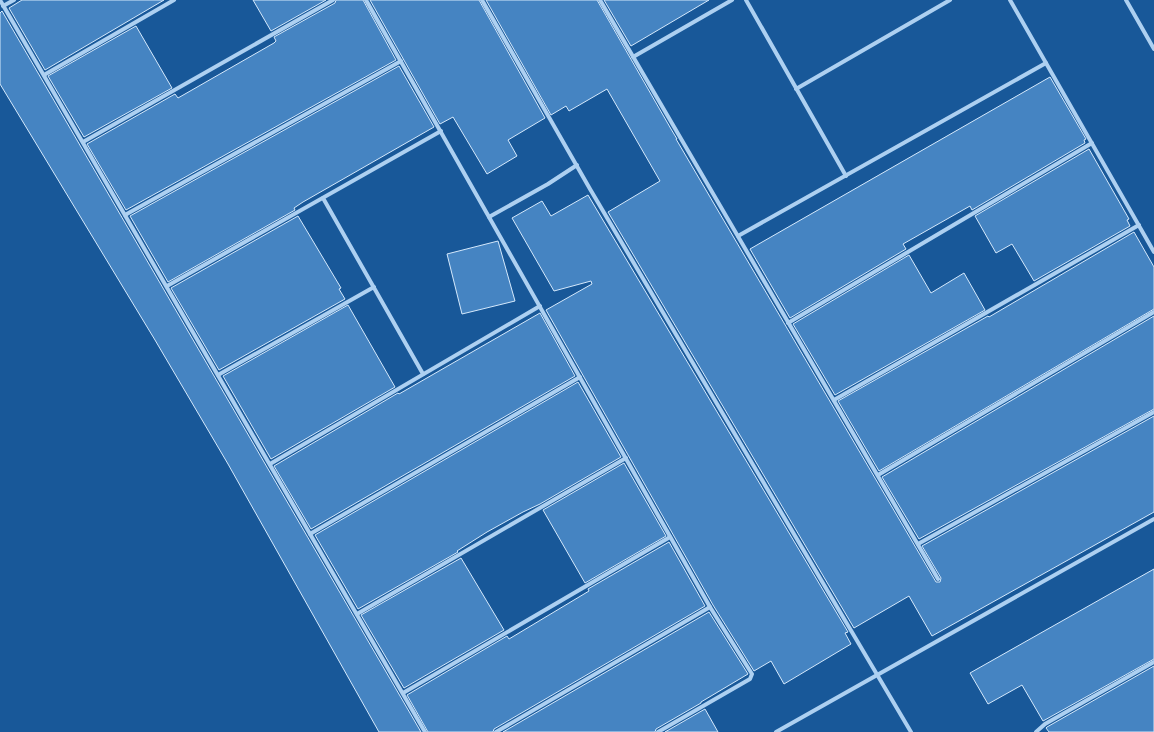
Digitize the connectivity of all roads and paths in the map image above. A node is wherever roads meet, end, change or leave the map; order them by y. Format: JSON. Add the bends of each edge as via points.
{"nodes":[{"id":1,"x":0,"y":0,"type":"edge"},
{"id":2,"x":14,"y":0,"type":"edge"},
{"id":3,"x":174,"y":0,"type":"edge"},
{"id":4,"x":334,"y":0,"type":"edge"},
{"id":5,"x":366,"y":0,"type":"edge"},
{"id":6,"x":482,"y":0,"type":"edge"},
{"id":7,"x":600,"y":0,"type":"edge"},
{"id":8,"x":732,"y":0,"type":"edge"},
{"id":9,"x":746,"y":0,"type":"edge"},
{"id":10,"x":950,"y":0,"type":"edge"},
{"id":11,"x":1010,"y":0,"type":"edge"},
{"id":12,"x":1126,"y":0,"type":"edge"},
{"id":13,"x":3,"y":6,"type":"junction"},
{"id":14,"x":1154,"y":49,"type":"edge"},
{"id":15,"x":633,"y":57,"type":"junction"},
{"id":16,"x":401,"y":61,"type":"junction"},
{"id":17,"x":1046,"y":64,"type":"junction"},
{"id":18,"x":44,"y":75,"type":"junction"},
{"id":19,"x":796,"y":89,"type":"junction"},
{"id":20,"x":441,"y":132,"type":"junction"},
{"id":21,"x":82,"y":142,"type":"junction"},
{"id":22,"x":1092,"y":143,"type":"junction"},
{"id":23,"x":578,"y":165,"type":"junction"},
{"id":24,"x":846,"y":176,"type":"junction"},
{"id":25,"x":323,"y":198,"type":"junction"},
{"id":26,"x":125,"y":215,"type":"junction"},
{"id":27,"x":489,"y":217,"type":"junction"},
{"id":28,"x":1139,"y":225,"type":"junction"},
{"id":29,"x":738,"y":236,"type":"junction"},
{"id":30,"x":1154,"y":252,"type":"edge"},
{"id":31,"x":167,"y":286,"type":"junction"},
{"id":32,"x":374,"y":287,"type":"junction"},
{"id":33,"x":540,"y":306,"type":"junction"},
{"id":34,"x":1154,"y":312,"type":"edge"},
{"id":35,"x":788,"y":323,"type":"junction"},
{"id":36,"x":423,"y":374,"type":"junction"},
{"id":37,"x":218,"y":375,"type":"junction"},
{"id":38,"x":580,"y":377,"type":"junction"},
{"id":39,"x":834,"y":400,"type":"junction"},
{"id":40,"x":1154,"y":412,"type":"edge"},
{"id":41,"x":626,"y":458,"type":"junction"},
{"id":42,"x":270,"y":464,"type":"junction"},
{"id":43,"x":878,"y":475,"type":"junction"},
{"id":44,"x":1154,"y":519,"type":"edge"},
{"id":45,"x":310,"y":534,"type":"junction"},
{"id":46,"x":670,"y":536,"type":"junction"},
{"id":47,"x":918,"y":544,"type":"junction"},
{"id":48,"x":938,"y":579,"type":"dead end"},
{"id":49,"x":710,"y":607,"type":"junction"},
{"id":50,"x":357,"y":614,"type":"junction"},
{"id":51,"x":1154,"y":662,"type":"edge"},
{"id":52,"x":878,"y":674,"type":"junction"},
{"id":53,"x":402,"y":693,"type":"junction"},
{"id":54,"x":425,"y":732,"type":"edge"},
{"id":55,"x":496,"y":732,"type":"edge"},
{"id":56,"x":658,"y":732,"type":"edge"},
{"id":57,"x":776,"y":732,"type":"edge"},
{"id":58,"x":911,"y":732,"type":"edge"},
{"id":59,"x":1036,"y":732,"type":"edge"}],
"edges":[{"from":1,"to":13,"type":"street"},
{"from":2,"to":13,"type":"street"},
{"from":3,"to":18,"type":"street"},
{"from":4,"to":21,"type":"street"},
{"from":5,"to":16,"type":"street"},
{"from":6,"to":23,"type":"street"},
{"from":7,"to":15,"type":"street"},
{"from":8,"to":15,"type":"street"},
{"from":9,"to":19,"type":"street"},
{"from":10,"to":19,"type":"street"},
{"from":11,"to":17,"type":"street"},
{"from":12,"to":14,"type":"street"},
{"from":13,"to":18,"type":"street"},
{"from":15,"to":29,"type":"street"},
{"from":16,"to":20,"type":"street"},
{"from":16,"to":26,"type":"street"},
{"from":17,"to":22,"type":"street"},
{"from":17,"to":24,"type":"street"},
{"from":18,"to":21,"type":"street"},
{"from":19,"to":24,"type":"street"},
{"from":20,"to":25,"type":"street"},
{"from":20,"to":27,"type":"street"},
{"from":21,"to":26,"type":"street"},
{"from":22,"to":28,"type":"street"},
{"from":22,"to":35,"type":"street"},
{"from":23,"to":27,"type":"street"},
{"from":23,"to":52,"type":"street"},
{"from":24,"to":29,"type":"street"},
{"from":25,"to":31,"type":"street"},
{"from":25,"to":32,"type":"street"},
{"from":26,"to":31,"type":"street"},
{"from":27,"to":33,"type":"street"},
{"from":28,"to":30,"type":"street"},
{"from":28,"to":39,"type":"street"},
{"from":29,"to":35,"type":"street"},
{"from":31,"to":37,"type":"street"},
{"from":32,"to":36,"type":"street"},
{"from":32,"to":37,"type":"street"},
{"from":33,"to":36,"type":"street"},
{"from":33,"to":38,"type":"street"},
{"from":34,"to":43,"type":"street"},
{"from":35,"to":39,"type":"street"},
{"from":36,"to":42,"type":"street"},
{"from":37,"to":42,"type":"street"},
{"from":38,"to":41,"type":"street"},
{"from":38,"to":45,"type":"street"},
{"from":39,"to":43,"type":"street"},
{"from":40,"to":47,"type":"street"},
{"from":41,"to":46,"type":"street"},
{"from":41,"to":50,"type":"street"},
{"from":42,"to":45,"type":"street"},
{"from":43,"to":47,"type":"street"},
{"from":44,"to":52,"type":"street"},
{"from":45,"to":50,"type":"street"},
{"from":46,"to":49,"type":"street"},
{"from":46,"to":53,"type":"street"},
{"from":47,"to":48,"type":"street"},
{"from":49,"to":55,"type":"street"},
{"from":49,"to":56,"type":"street","via":[[752,676]]},
{"from":50,"to":53,"type":"street"},
{"from":51,"to":59,"type":"street","via":[[1045,724]]},
{"from":52,"to":57,"type":"street"},
{"from":52,"to":58,"type":"street"},
{"from":53,"to":54,"type":"street"}]}
